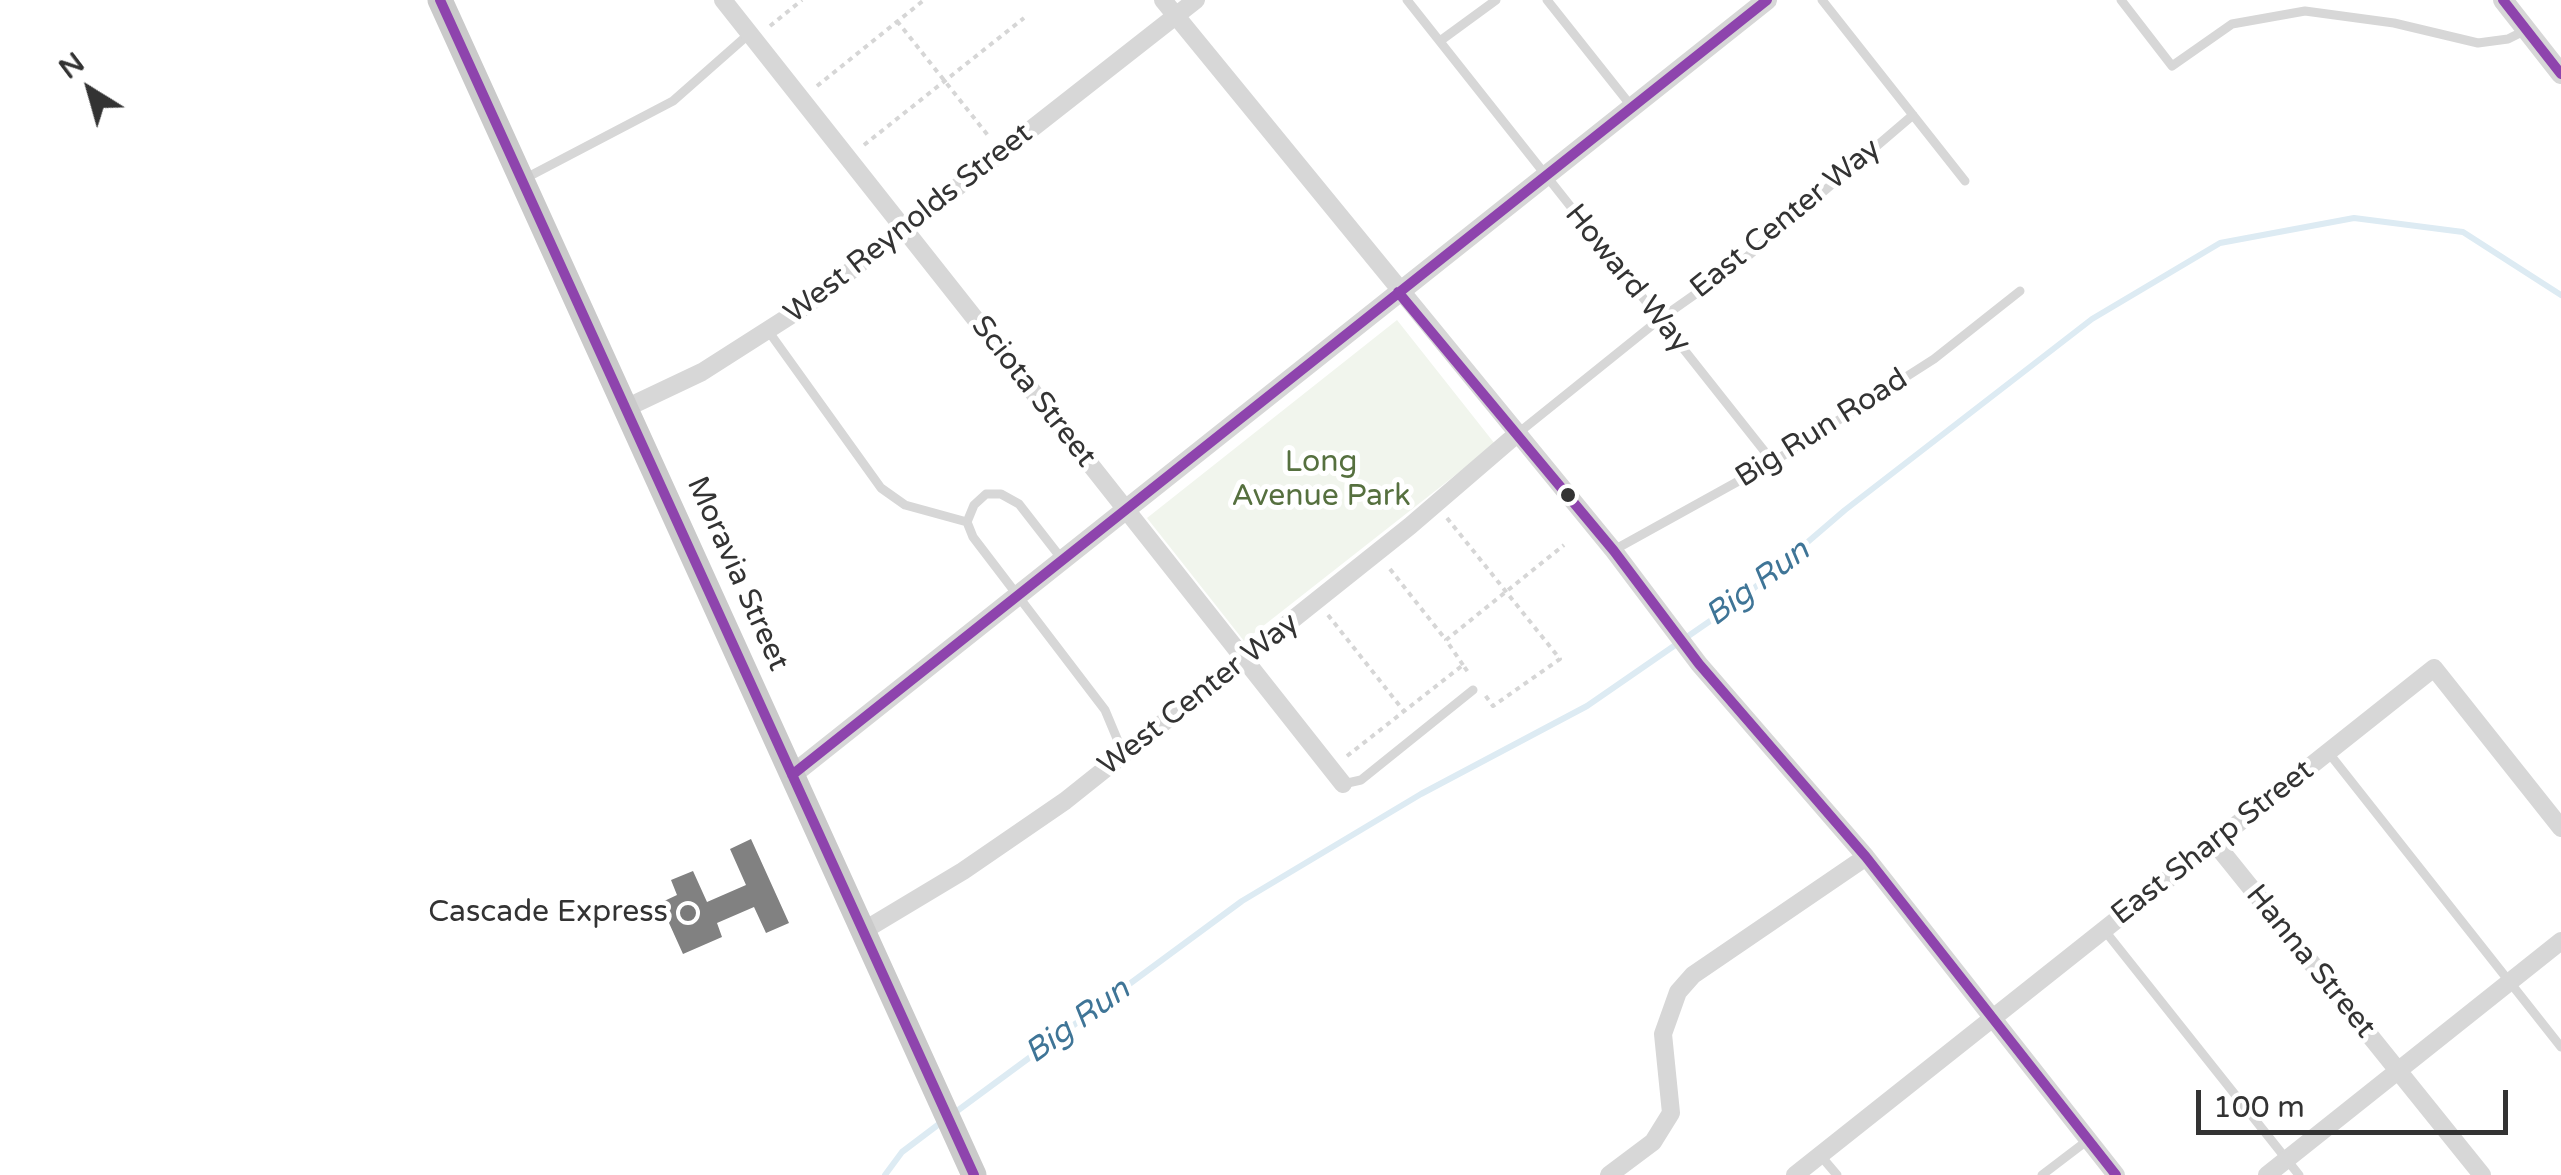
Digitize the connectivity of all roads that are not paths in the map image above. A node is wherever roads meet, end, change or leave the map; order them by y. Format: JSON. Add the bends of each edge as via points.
{"nodes":[{"id":1,"x":440,"y":0,"type":"edge"},
{"id":2,"x":723,"y":0,"type":"edge"},
{"id":3,"x":1163,"y":0,"type":"edge"},
{"id":4,"x":1196,"y":0,"type":"edge"},
{"id":5,"x":1407,"y":0,"type":"edge"},
{"id":6,"x":1496,"y":0,"type":"edge"},
{"id":7,"x":1547,"y":0,"type":"edge"},
{"id":8,"x":1767,"y":0,"type":"edge"},
{"id":9,"x":1822,"y":0,"type":"edge"},
{"id":10,"x":2121,"y":0,"type":"edge"},
{"id":11,"x":2502,"y":0,"type":"edge"},
{"id":12,"x":1176,"y":16,"type":"junction"},
{"id":13,"x":2526,"y":30,"type":"junction"},
{"id":14,"x":749,"y":34,"type":"junction"},
{"id":15,"x":1440,"y":42,"type":"junction"},
{"id":16,"x":2561,"y":74,"type":"edge"},
{"id":17,"x":1632,"y":108,"type":"junction"},
{"id":18,"x":1913,"y":115,"type":"junction"},
{"id":19,"x":1544,"y":177,"type":"junction"},
{"id":20,"x":522,"y":180,"type":"junction"},
{"id":21,"x":1964,"y":181,"type":"dead end"},
{"id":22,"x":904,"y":229,"type":"junction"},
{"id":23,"x":2020,"y":290,"type":"dead end"},
{"id":24,"x":1398,"y":292,"type":"junction"},
{"id":25,"x":1660,"y":319,"type":"junction"},
{"id":26,"x":769,"y":332,"type":"junction"},
{"id":27,"x":626,"y":408,"type":"junction"},
{"id":28,"x":1517,"y":434,"type":"junction"},
{"id":29,"x":1773,"y":462,"type":"junction"},
{"id":30,"x":1126,"y":511,"type":"junction"},
{"id":31,"x":967,"y":522,"type":"junction"},
{"id":32,"x":1614,"y":550,"type":"junction"},
{"id":33,"x":1063,"y":560,"type":"junction"},
{"id":34,"x":1018,"y":596,"type":"junction"},
{"id":35,"x":1244,"y":660,"type":"junction"},
{"id":36,"x":1476,"y":687,"type":"road end"},
{"id":37,"x":2328,"y":752,"type":"junction"},
{"id":38,"x":1124,"y":755,"type":"junction"},
{"id":39,"x":792,"y":775,"type":"junction"},
{"id":40,"x":1344,"y":784,"type":"joint"},
{"id":41,"x":2561,"y":828,"type":"edge"},
{"id":42,"x":2214,"y":842,"type":"junction"},
{"id":43,"x":1866,"y":858,"type":"junction"},
{"id":44,"x":2104,"y":929,"type":"junction"},
{"id":45,"x":863,"y":931,"type":"junction"},
{"id":46,"x":2561,"y":942,"type":"edge"},
{"id":47,"x":2508,"y":983,"type":"junction"},
{"id":48,"x":1993,"y":1018,"type":"junction"},
{"id":49,"x":2561,"y":1047,"type":"edge"},
{"id":50,"x":2398,"y":1071,"type":"junction"},
{"id":51,"x":2088,"y":1140,"type":"junction"},
{"id":52,"x":1820,"y":1155,"type":"junction"},
{"id":53,"x":2287,"y":1160,"type":"junction"},
{"id":54,"x":971,"y":1169,"type":"edge"},
{"id":55,"x":1609,"y":1175,"type":"edge"},
{"id":56,"x":1794,"y":1175,"type":"edge"},
{"id":57,"x":1837,"y":1175,"type":"edge"},
{"id":58,"x":2042,"y":1175,"type":"edge"},
{"id":59,"x":2116,"y":1175,"type":"edge"},
{"id":60,"x":2268,"y":1175,"type":"edge"},
{"id":61,"x":2300,"y":1175,"type":"edge"},
{"id":62,"x":2482,"y":1175,"type":"edge"}],
"edges":[{"from":1,"to":20,"type":"main road","name":"Moravia Street"},
{"from":2,"to":14,"type":"street","name":"Sciota Street"},
{"from":3,"to":12,"type":"street"},
{"from":4,"to":12,"type":"street","name":"West Reynolds Street"},
{"from":5,"to":15,"type":"lane","name":"Howard Way"},
{"from":6,"to":15,"type":"lane"},
{"from":7,"to":17,"type":"lane"},
{"from":8,"to":17,"type":"street"},
{"from":9,"to":18,"type":"lane"},
{"from":10,"to":13,"type":"lane","via":[[2172,66],[2232,24],[2305,11],[2478,43]]},
{"from":11,"to":13,"type":"street"},
{"from":12,"to":22,"type":"street","name":"West Reynolds Street"},
{"from":12,"to":24,"type":"street"},
{"from":13,"to":16,"type":"street"},
{"from":14,"to":20,"type":"lane","via":[[673,101]]},
{"from":14,"to":22,"type":"street","name":"Sciota Street"},
{"from":15,"to":19,"type":"lane","name":"Howard Way"},
{"from":17,"to":19,"type":"street"},
{"from":18,"to":21,"type":"lane"},
{"from":18,"to":25,"type":"lane","name":"East Center Way","via":[[1741,262]]},
{"from":19,"to":24,"type":"street"},
{"from":19,"to":25,"type":"lane","name":"Howard Way"},
{"from":20,"to":27,"type":"main road","name":"Moravia Street"},
{"from":22,"to":26,"type":"street","name":"West Reynolds Street"},
{"from":22,"to":30,"type":"street","name":"Sciota Street"},
{"from":23,"to":29,"type":"lane","name":"Big Run Road","via":[[1934,359]]},
{"from":24,"to":28,"type":"street"},
{"from":24,"to":30,"type":"street"},
{"from":25,"to":28,"type":"lane","name":"East Center Way"},
{"from":25,"to":29,"type":"lane","name":"Howard Way"},
{"from":26,"to":27,"type":"street","name":"West Reynolds Street"},
{"from":26,"to":31,"type":"lane","via":[[881,488],[906,505]]},
{"from":27,"to":39,"type":"main road","name":"Moravia Street"},
{"from":28,"to":32,"type":"street"},
{"from":28,"to":35,"type":"street","name":"West Center Way"},
{"from":29,"to":32,"type":"lane","name":"Big Run Road"},
{"from":30,"to":33,"type":"street"},
{"from":30,"to":35,"type":"street","name":"Sciota Street"},
{"from":31,"to":33,"type":"lane","via":[[986,494],[1001,494],[1019,504]]},
{"from":31,"to":34,"type":"lane"},
{"from":32,"to":43,"type":"street","via":[[1700,664]]},
{"from":33,"to":34,"type":"street"},
{"from":34,"to":38,"type":"lane","via":[[1105,710]]},
{"from":34,"to":39,"type":"street"},
{"from":35,"to":38,"type":"street","name":"West Center Way"},
{"from":35,"to":40,"type":"street","name":"Sciota Street"},
{"from":36,"to":40,"type":"lane","via":[[1361,780]]},
{"from":37,"to":41,"type":"street","name":"East Sharp Street","via":[[2434,668]]},
{"from":37,"to":42,"type":"street","name":"East Sharp Street"},
{"from":37,"to":47,"type":"lane"},
{"from":38,"to":45,"type":"street","name":"West Center Way","via":[[1013,838]]},
{"from":39,"to":45,"type":"main road","name":"Moravia Street"},
{"from":42,"to":44,"type":"street","name":"East Sharp Street"},
{"from":42,"to":50,"type":"street","name":"Hanna Street"},
{"from":43,"to":48,"type":"street"},
{"from":43,"to":55,"type":"street","via":[[1678,992],[1663,1034],[1671,1113],[1653,1142]]},
{"from":44,"to":48,"type":"street","name":"East Sharp Street"},
{"from":44,"to":53,"type":"lane"},
{"from":45,"to":54,"type":"main road","name":"Moravia Street"},
{"from":46,"to":47,"type":"street"},
{"from":47,"to":49,"type":"lane"},
{"from":47,"to":50,"type":"street"},
{"from":48,"to":51,"type":"street"},
{"from":48,"to":52,"type":"street","name":"East Sharp Street"},
{"from":50,"to":53,"type":"street"},
{"from":50,"to":62,"type":"street","name":"Hanna Street"},
{"from":51,"to":58,"type":"lane"},
{"from":51,"to":59,"type":"street"},
{"from":52,"to":56,"type":"street","name":"East Sharp Street"},
{"from":52,"to":57,"type":"lane"},
{"from":53,"to":60,"type":"street"},
{"from":53,"to":61,"type":"lane"}]}
